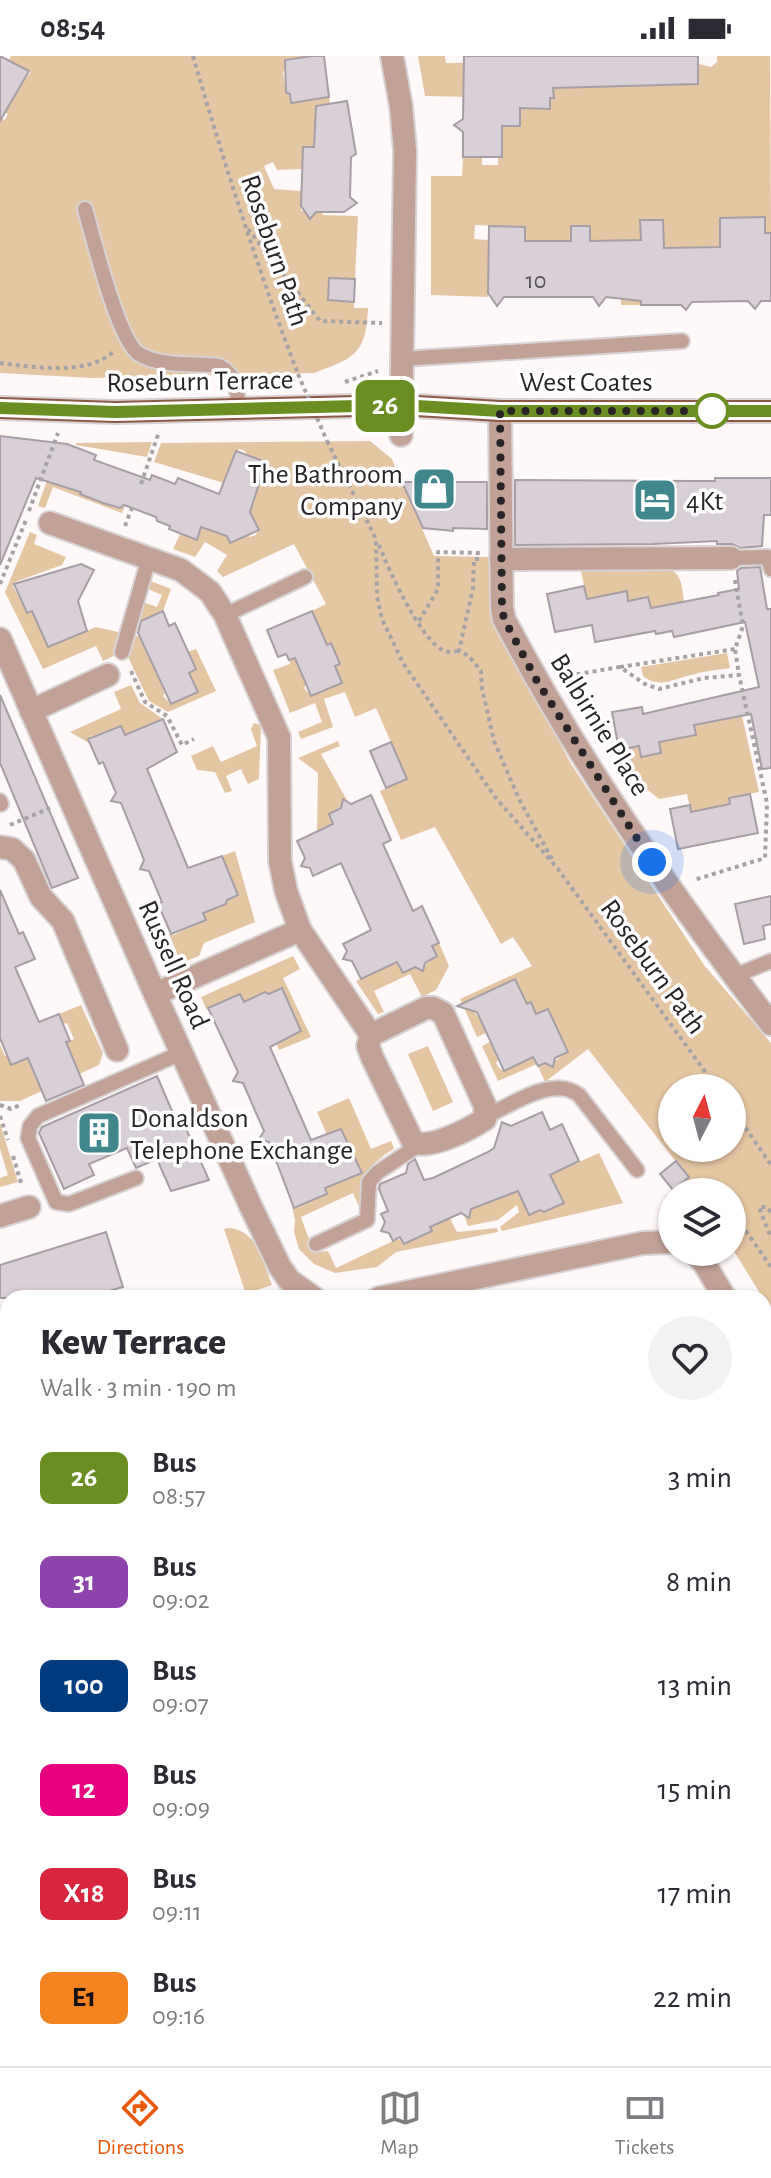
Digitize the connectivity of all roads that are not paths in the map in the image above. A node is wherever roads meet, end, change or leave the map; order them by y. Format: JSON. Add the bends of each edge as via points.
{"nodes":[{"id":1,"x":392,"y":56,"type":"edge"},
{"id":2,"x":85,"y":209,"type":"dead end"},
{"id":3,"x":682,"y":341,"type":"dead end"},
{"id":4,"x":402,"y":359,"type":"junction"},
{"id":5,"x":400,"y":405,"type":"junction"},
{"id":6,"x":0,"y":408,"type":"edge"},
{"id":7,"x":238,"y":410,"type":"junction"},
{"id":8,"x":500,"y":411,"type":"junction"},
{"id":9,"x":771,"y":411,"type":"edge"},
{"id":10,"x":401,"y":435,"type":"dead end"},
{"id":11,"x":50,"y":523,"type":"dead end"},
{"id":12,"x":492,"y":556,"type":"junction"},
{"id":13,"x":149,"y":558,"type":"junction"},
{"id":14,"x":731,"y":558,"type":"joint"},
{"id":15,"x":771,"y":569,"type":"edge"},
{"id":16,"x":305,"y":577,"type":"dead end"},
{"id":17,"x":225,"y":615,"type":"junction"},
{"id":18,"x":0,"y":639,"type":"edge"},
{"id":19,"x":119,"y":664,"type":"joint"},
{"id":20,"x":31,"y":711,"type":"junction"},
{"id":21,"x":0,"y":847,"type":"edge"},
{"id":22,"x":300,"y":930,"type":"junction"},
{"id":23,"x":771,"y":961,"type":"edge"},
{"id":24,"x":734,"y":976,"type":"junction"},
{"id":25,"x":155,"y":994,"type":"junction"},
{"id":26,"x":769,"y":1017,"type":"edge"},
{"id":27,"x":371,"y":1035,"type":"junction"},
{"id":28,"x":117,"y":1050,"type":"dead end"},
{"id":29,"x":181,"y":1053,"type":"junction"},
{"id":30,"x":487,"y":1116,"type":"junction"},
{"id":31,"x":419,"y":1145,"type":"junction"},
{"id":32,"x":637,"y":1170,"type":"dead end"},
{"id":33,"x":136,"y":1178,"type":"dead end"},
{"id":34,"x":29,"y":1207,"type":"road end"},
{"id":35,"x":0,"y":1216,"type":"edge"},
{"id":36,"x":658,"y":1242,"type":"edge"},
{"id":37,"x":316,"y":1244,"type":"dead end"},
{"id":38,"x":706,"y":1266,"type":"edge"},
{"id":39,"x":302,"y":1290,"type":"edge"},
{"id":40,"x":417,"y":1290,"type":"edge"},
{"id":41,"x":720,"y":1290,"type":"edge"}],
"edges":[{"from":1,"to":4,"type":"street","via":[[405,151]]},
{"from":2,"to":7,"type":"lane","via":[[126,339],[148,357],[228,371]]},
{"from":3,"to":4,"type":"lane"},
{"from":4,"to":5,"type":"street"},
{"from":5,"to":7,"type":"main road","name":"Roseburn Terrace"},
{"from":5,"to":8,"type":"main road","name":"West Coates"},
{"from":5,"to":10,"type":"street"},
{"from":6,"to":7,"type":"main road","name":"Roseburn Terrace"},
{"from":8,"to":9,"type":"main road","name":"West Coates"},
{"from":8,"to":12,"type":"street","name":"Balbirnie Place"},
{"from":11,"to":13,"type":"street"},
{"from":12,"to":14,"type":"street"},
{"from":12,"to":24,"type":"street","name":"Balbirnie Place","via":[[504,619],[537,681],[669,888]]},
{"from":13,"to":17,"type":"street","via":[[199,582]]},
{"from":13,"to":19,"type":"lane"},
{"from":14,"to":15,"type":"lane","via":[[768,557]]},
{"from":16,"to":17,"type":"lane"},
{"from":17,"to":22,"type":"street","via":[[279,737],[280,861]]},
{"from":18,"to":20,"type":"street","name":"Russell Road"},
{"from":19,"to":20,"type":"street"},
{"from":20,"to":25,"type":"street","name":"Russell Road"},
{"from":21,"to":28,"type":"street","via":[[24,860],[41,897],[60,915]]},
{"from":22,"to":25,"type":"street"},
{"from":22,"to":27,"type":"street"},
{"from":23,"to":24,"type":"lane"},
{"from":24,"to":26,"type":"street","name":"Balbirnie Place"},
{"from":25,"to":29,"type":"street","name":"Russell Road"},
{"from":27,"to":30,"type":"street","via":[[426,1008],[439,1009]]},
{"from":27,"to":31,"type":"street","via":[[372,1057],[409,1135]]},
{"from":29,"to":33,"type":"lane","via":[[38,1116],[30,1126],[28,1138],[56,1202],[69,1204]]},
{"from":29,"to":39,"type":"street","name":"Russell Road","via":[[280,1267]]},
{"from":30,"to":31,"type":"street","via":[[432,1144]]},
{"from":30,"to":32,"type":"lane","via":[[550,1088],[567,1088],[579,1095]]},
{"from":31,"to":37,"type":"lane","via":[[369,1182],[367,1220]]},
{"from":34,"to":35,"type":"street"},
{"from":36,"to":40,"type":"street"},
{"from":38,"to":41,"type":"street"}]}
